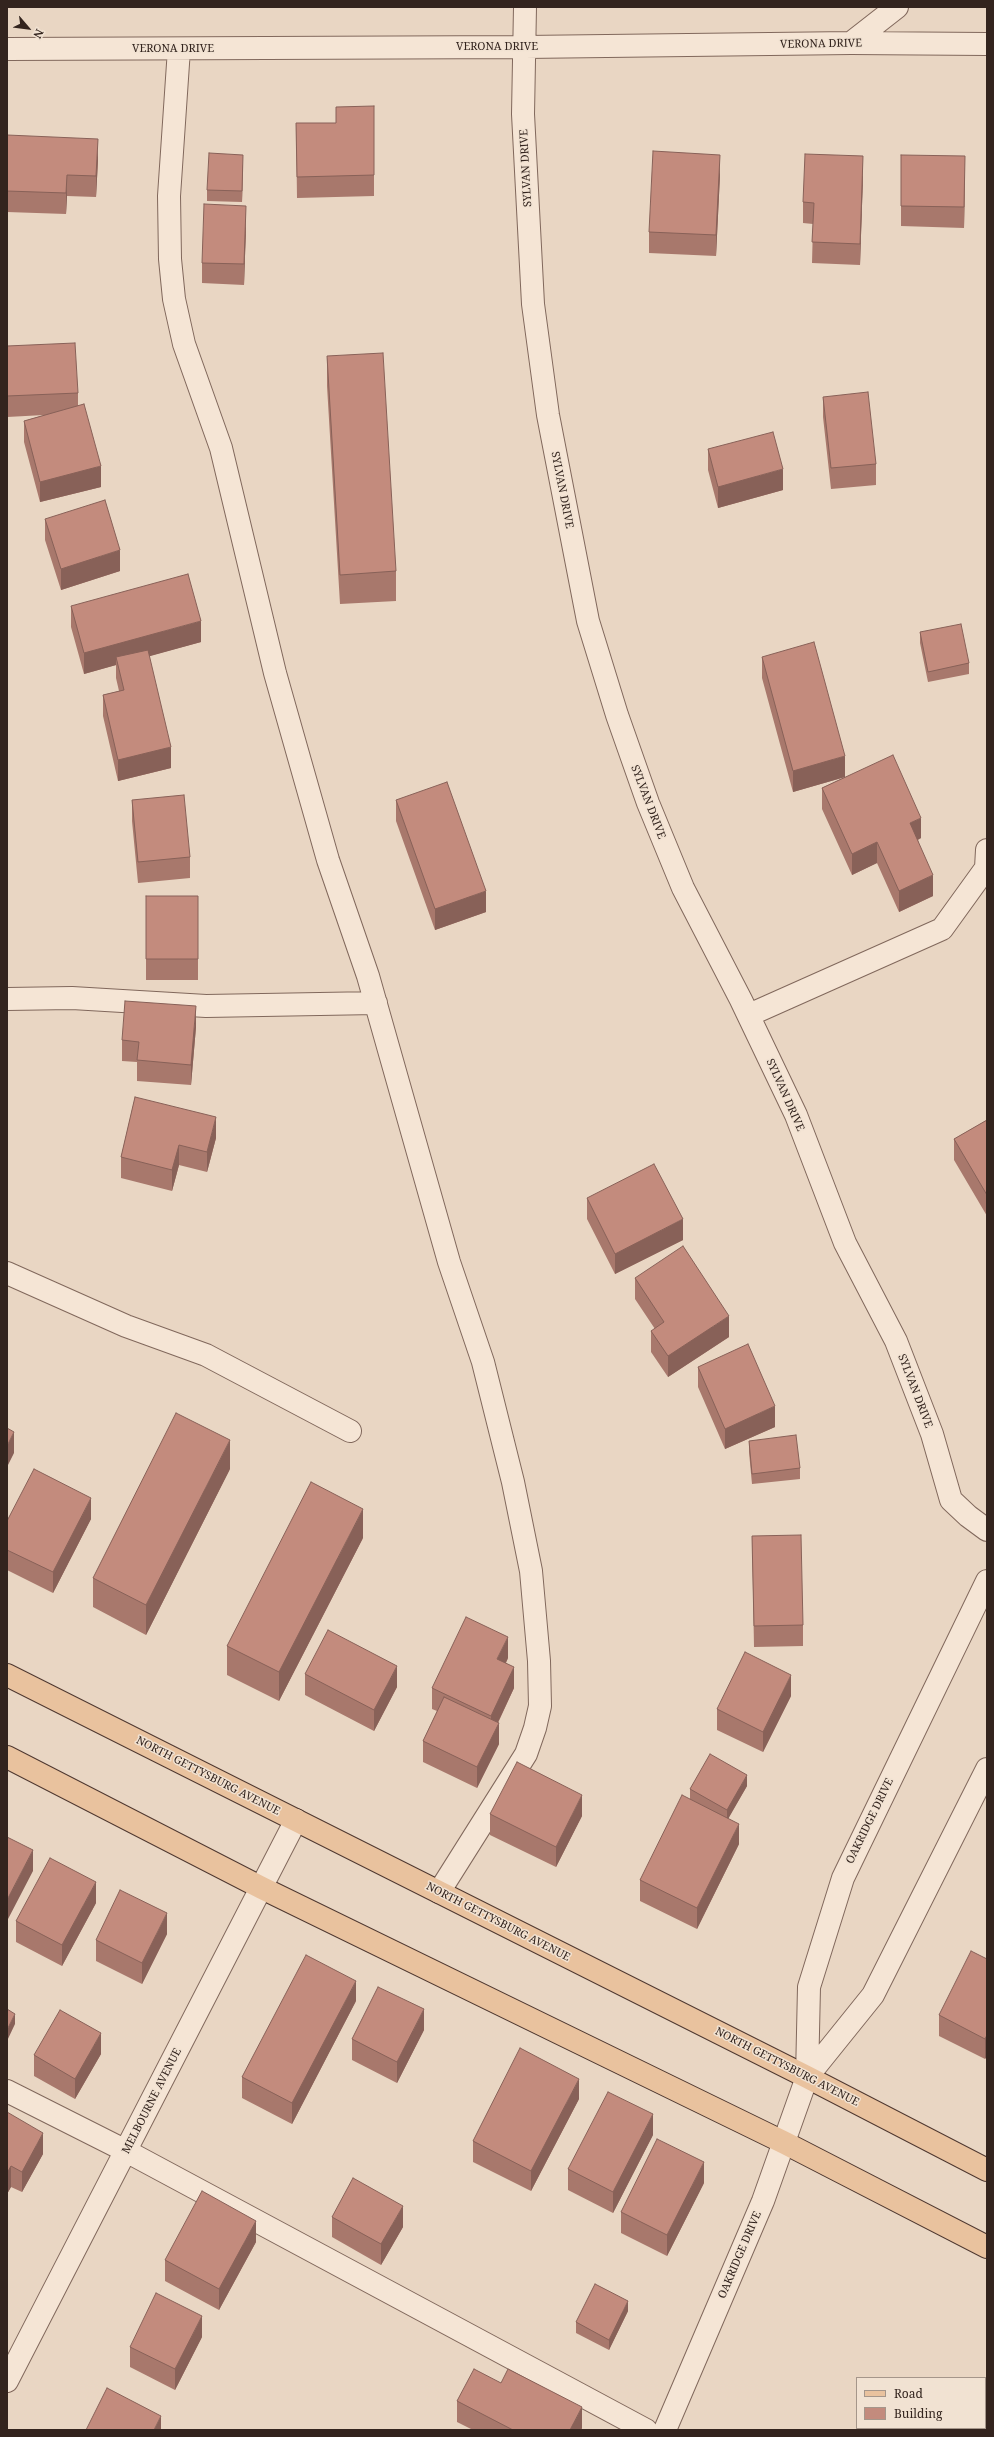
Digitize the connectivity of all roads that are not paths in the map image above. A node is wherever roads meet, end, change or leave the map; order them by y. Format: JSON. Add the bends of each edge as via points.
{"nodes":[{"id":1,"x":525,"y":7,"type":"edge"},
{"id":2,"x":897,"y":7,"type":"edge"},
{"id":3,"x":851,"y":43,"type":"junction"},
{"id":4,"x":987,"y":44,"type":"edge"},
{"id":5,"x":525,"y":47,"type":"junction"},
{"id":6,"x":179,"y":49,"type":"junction"},
{"id":7,"x":7,"y":50,"type":"edge"},
{"id":8,"x":987,"y":850,"type":"edge"},
{"id":9,"x":7,"y":998,"type":"edge"},
{"id":10,"x":376,"y":1003,"type":"junction"},
{"id":11,"x":749,"y":1015,"type":"junction"},
{"id":12,"x":7,"y":1273,"type":"edge"},
{"id":13,"x":350,"y":1431,"type":"dead end"},
{"id":14,"x":987,"y":1530,"type":"edge"},
{"id":15,"x":987,"y":1581,"type":"edge"},
{"id":16,"x":7,"y":1675,"type":"edge"},
{"id":17,"x":7,"y":1757,"type":"edge"},
{"id":18,"x":987,"y":1769,"type":"edge"},
{"id":19,"x":296,"y":1820,"type":"junction"},
{"id":20,"x":262,"y":1888,"type":"junction"},
{"id":21,"x":439,"y":1892,"type":"junction"},
{"id":22,"x":807,"y":2077,"type":"junction"},
{"id":23,"x":7,"y":2091,"type":"edge"},
{"id":24,"x":785,"y":2144,"type":"junction"},
{"id":25,"x":126,"y":2151,"type":"junction"},
{"id":26,"x":987,"y":2170,"type":"edge"},
{"id":27,"x":987,"y":2247,"type":"edge"},
{"id":28,"x":7,"y":2381,"type":"edge"},
{"id":29,"x":646,"y":2430,"type":"edge"},
{"id":30,"x":665,"y":2430,"type":"edge"}],
"edges":[{"from":1,"to":5,"type":"street","name":"SYLVAN DRIVE"},
{"from":2,"to":3,"type":"street"},
{"from":3,"to":4,"type":"street","name":"VERONA DRIVE"},
{"from":3,"to":5,"type":"street","name":"VERONA DRIVE"},
{"from":5,"to":6,"type":"street","name":"VERONA DRIVE"},
{"from":5,"to":11,"type":"street","name":"SYLVAN DRIVE","via":[[522,114],[533,304],[548,415],[588,621],[648,803],[683,888]]},
{"from":6,"to":7,"type":"street","name":"VERONA DRIVE"},
{"from":6,"to":10,"type":"street","via":[[169,196],[170,259],[174,299],[184,344],[221,448],[275,673],[328,860]]},
{"from":8,"to":11,"type":"street","via":[[986,868],[942,929]]},
{"from":9,"to":10,"type":"street","via":[[72,998],[206,1006]]},
{"from":10,"to":21,"type":"street","via":[[449,1262],[483,1362],[513,1482],[531,1571],[539,1661],[540,1706],[526,1754]]},
{"from":11,"to":14,"type":"street","name":"SYLVAN DRIVE","via":[[796,1116],[845,1243],[896,1341],[932,1434],[951,1500]]},
{"from":12,"to":13,"type":"street","via":[[126,1326],[206,1355]]},
{"from":15,"to":22,"type":"street","name":"OAKRIDGE DRIVE","via":[[843,1878],[809,1988]]},
{"from":16,"to":19,"type":"main road","name":"NORTH GETTYSBURG AVENUE"},
{"from":17,"to":20,"type":"main road"},
{"from":18,"to":22,"type":"street","name":"OAKRIDGE DRIVE","via":[[873,1995]]},
{"from":19,"to":20,"type":"street","name":"MELBOURNE AVENUE"},
{"from":19,"to":21,"type":"main road","name":"NORTH GETTYSBURG AVENUE"},
{"from":20,"to":24,"type":"main road"},
{"from":20,"to":25,"type":"street","name":"MELBOURNE AVENUE"},
{"from":21,"to":22,"type":"main road","name":"NORTH GETTYSBURG AVENUE"},
{"from":22,"to":24,"type":"street","name":"OAKRIDGE DRIVE"},
{"from":22,"to":26,"type":"main road","name":"NORTH GETTYSBURG AVENUE"},
{"from":23,"to":25,"type":"street"},
{"from":24,"to":27,"type":"main road"},
{"from":24,"to":30,"type":"street","name":"OAKRIDGE DRIVE"},
{"from":25,"to":28,"type":"street","name":"MELBOURNE AVENUE"},
{"from":25,"to":29,"type":"street"}]}
